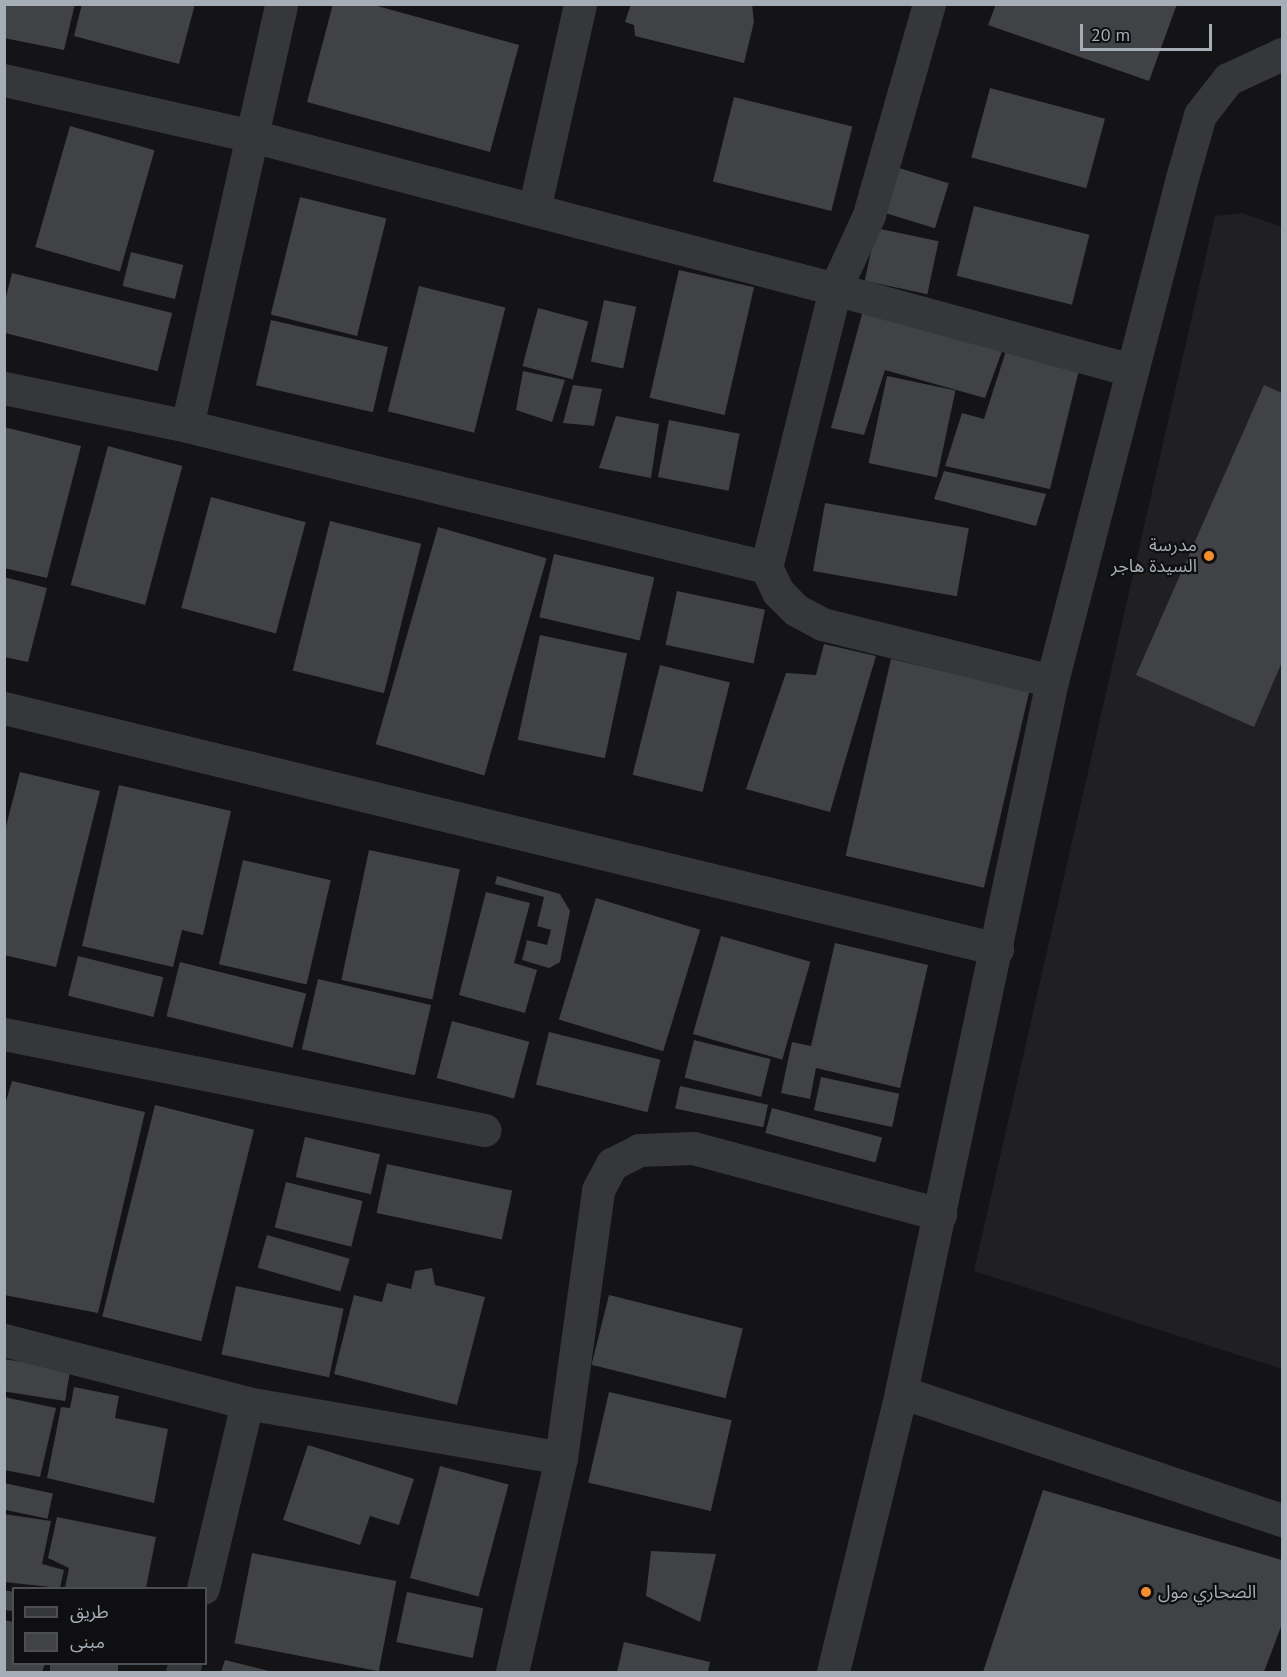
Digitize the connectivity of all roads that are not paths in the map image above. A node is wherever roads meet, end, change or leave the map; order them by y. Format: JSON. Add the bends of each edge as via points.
{"nodes":[{"id":1,"x":281,"y":4,"type":"edge"},
{"id":2,"x":580,"y":4,"type":"edge"},
{"id":3,"x":929,"y":4,"type":"edge"},
{"id":4,"x":1282,"y":54,"type":"edge"},
{"id":5,"x":4,"y":80,"type":"edge"},
{"id":6,"x":252,"y":136,"type":"junction"},
{"id":7,"x":534,"y":210,"type":"junction"},
{"id":8,"x":835,"y":289,"type":"junction"},
{"id":9,"x":1132,"y":370,"type":"junction"},
{"id":10,"x":4,"y":388,"type":"edge"},
{"id":11,"x":188,"y":426,"type":"junction"},
{"id":12,"x":766,"y":567,"type":"junction"},
{"id":13,"x":1052,"y":681,"type":"junction"},
{"id":14,"x":4,"y":708,"type":"edge"},
{"id":15,"x":998,"y":949,"type":"junction"},
{"id":16,"x":4,"y":1034,"type":"edge"},
{"id":17,"x":484,"y":1130,"type":"dead end"},
{"id":18,"x":940,"y":1214,"type":"junction"},
{"id":19,"x":4,"y":1340,"type":"edge"},
{"id":20,"x":901,"y":1392,"type":"junction"},
{"id":21,"x":247,"y":1403,"type":"junction"},
{"id":22,"x":561,"y":1458,"type":"junction"},
{"id":23,"x":1282,"y":1520,"type":"edge"},
{"id":24,"x":202,"y":1587,"type":"edge"},
{"id":25,"x":512,"y":1672,"type":"edge"},
{"id":26,"x":833,"y":1672,"type":"edge"}],
"edges":[{"from":1,"to":6,"type":"street"},
{"from":2,"to":7,"type":"street"},
{"from":3,"to":8,"type":"street","via":[[868,215]]},
{"from":4,"to":9,"type":"street","via":[[1228,79],[1200,115]]},
{"from":5,"to":6,"type":"street"},
{"from":6,"to":7,"type":"street"},
{"from":6,"to":11,"type":"street"},
{"from":7,"to":8,"type":"street"},
{"from":8,"to":9,"type":"street"},
{"from":8,"to":12,"type":"street"},
{"from":9,"to":13,"type":"street"},
{"from":10,"to":11,"type":"street"},
{"from":11,"to":12,"type":"street"},
{"from":12,"to":13,"type":"street","via":[[796,610],[822,624]]},
{"from":13,"to":15,"type":"street"},
{"from":14,"to":15,"type":"street"},
{"from":15,"to":18,"type":"street"},
{"from":16,"to":17,"type":"street"},
{"from":18,"to":20,"type":"street"},
{"from":18,"to":22,"type":"street","via":[[693,1148],[639,1150],[612,1164],[598,1190]]},
{"from":19,"to":21,"type":"street"},
{"from":20,"to":23,"type":"street"},
{"from":20,"to":26,"type":"street"},
{"from":21,"to":22,"type":"street"},
{"from":21,"to":24,"type":"street"},
{"from":22,"to":25,"type":"street"}]}
